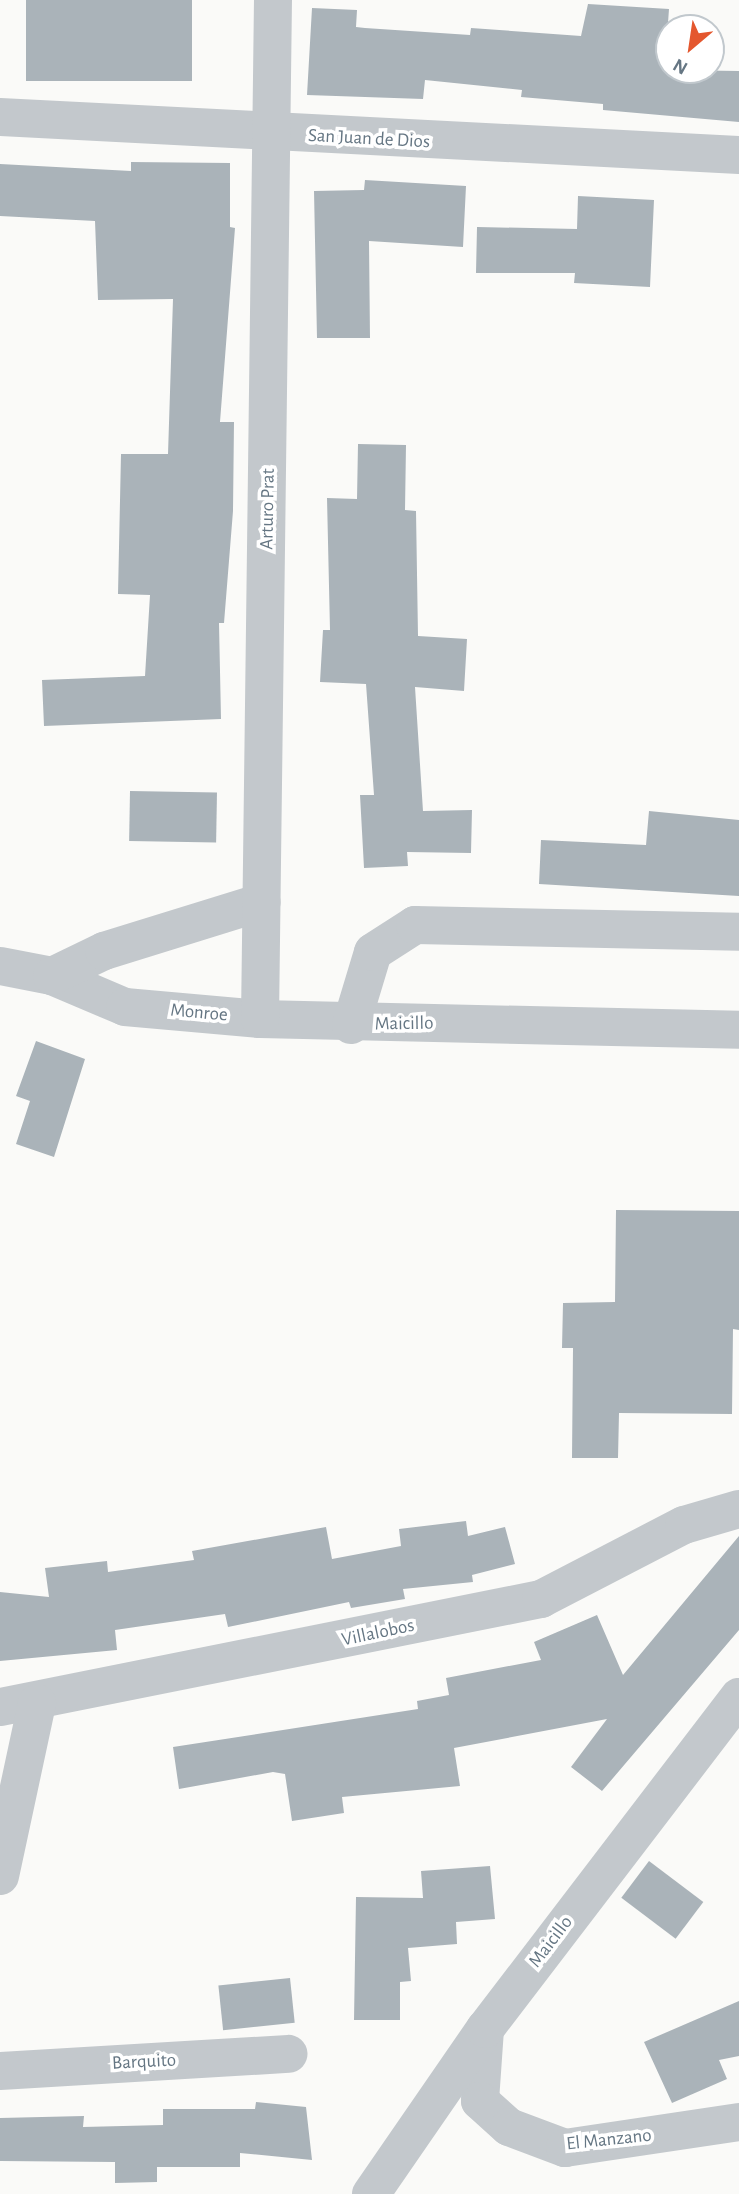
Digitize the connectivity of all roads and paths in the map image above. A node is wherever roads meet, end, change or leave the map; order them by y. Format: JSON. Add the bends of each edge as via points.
{"nodes":[{"id":1,"x":273,"y":0,"type":"edge"},
{"id":2,"x":0,"y":117,"type":"edge"},
{"id":3,"x":274,"y":134,"type":"junction"},
{"id":4,"x":739,"y":155,"type":"edge"},
{"id":5,"x":262,"y":902,"type":"junction"},
{"id":6,"x":739,"y":932,"type":"edge"},
{"id":7,"x":0,"y":967,"type":"edge"},
{"id":8,"x":52,"y":976,"type":"junction"},
{"id":9,"x":260,"y":1019,"type":"junction"},
{"id":10,"x":351,"y":1025,"type":"junction"},
{"id":11,"x":739,"y":1030,"type":"edge"},
{"id":12,"x":739,"y":1509,"type":"edge"},
{"id":13,"x":739,"y":1697,"type":"edge"},
{"id":14,"x":37,"y":1703,"type":"junction"},
{"id":15,"x":0,"y":1707,"type":"edge"},
{"id":16,"x":0,"y":1876,"type":"edge"},
{"id":17,"x":485,"y":2029,"type":"junction"},
{"id":18,"x":288,"y":2054,"type":"dead end"},
{"id":19,"x":0,"y":2071,"type":"edge"},
{"id":20,"x":739,"y":2122,"type":"edge"},
{"id":21,"x":371,"y":2194,"type":"edge"}],
"edges":[{"from":1,"to":3,"type":"street","name":"Arturo Prat"},
{"from":2,"to":3,"type":"street","name":"San Juan de Dios"},
{"from":3,"to":4,"type":"street","name":"San Juan de Dios"},
{"from":3,"to":5,"type":"street","name":"Arturo Prat"},
{"from":5,"to":8,"type":"street","via":[[104,951]]},
{"from":5,"to":9,"type":"street","name":"Arturo Prat"},
{"from":6,"to":10,"type":"street","name":"Maicillo","via":[[415,925],[373,952]]},
{"from":7,"to":8,"type":"street","name":"Monroe"},
{"from":8,"to":9,"type":"street","name":"Monroe","via":[[125,1007]]},
{"from":9,"to":10,"type":"street","name":"Monroe"},
{"from":10,"to":11,"type":"street","name":"Maicillo","via":[[501,1022]]},
{"from":12,"to":14,"type":"street","name":"Villalobos","via":[[684,1525],[541,1599]]},
{"from":13,"to":17,"type":"street","name":"Maicillo"},
{"from":14,"to":15,"type":"street","name":"Villalobos"},
{"from":14,"to":16,"type":"street"},
{"from":17,"to":20,"type":"street","name":"El Manzano","via":[[480,2101],[509,2127],[554,2144],[565,2148]]},
{"from":17,"to":21,"type":"street","name":"Maicillo"},
{"from":18,"to":19,"type":"street","name":"Barquito"}]}
